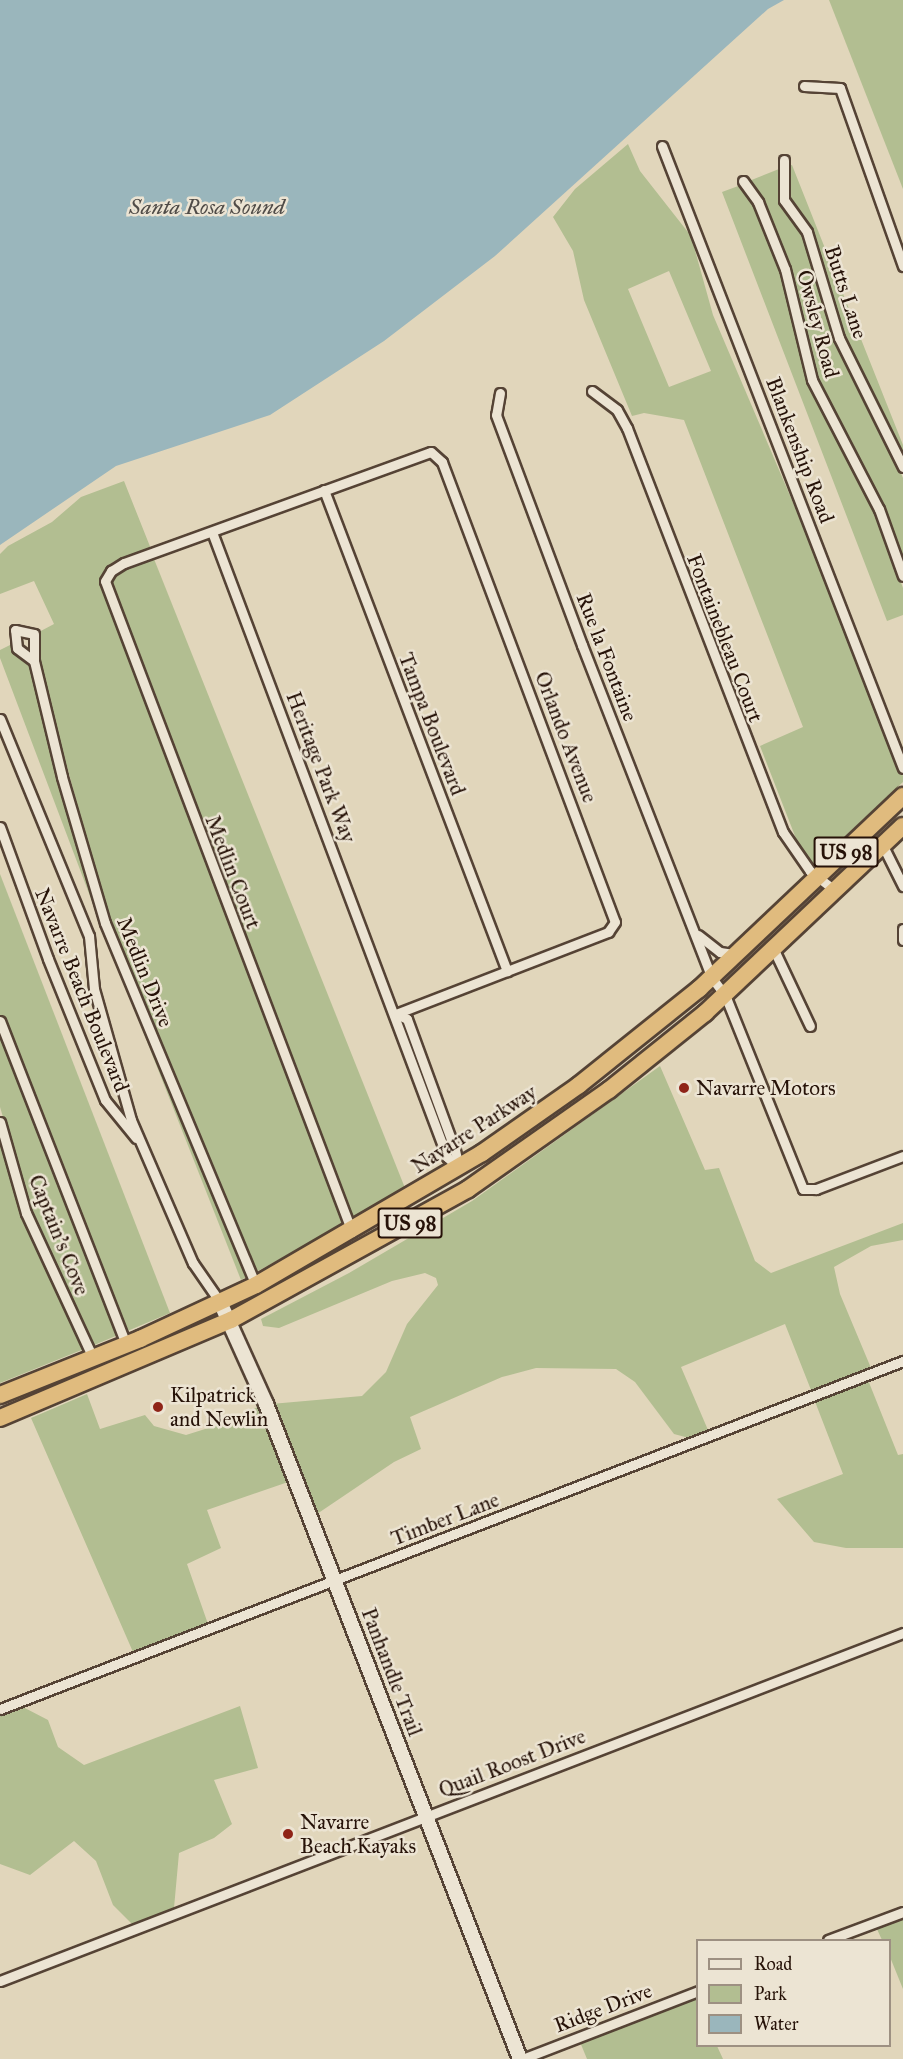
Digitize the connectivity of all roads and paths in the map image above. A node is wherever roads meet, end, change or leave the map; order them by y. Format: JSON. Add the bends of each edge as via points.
{"nodes":[{"id":1,"x":804,"y":86,"type":"dead end"},
{"id":2,"x":662,"y":146,"type":"dead end"},
{"id":3,"x":784,"y":160,"type":"dead end"},
{"id":4,"x":743,"y":181,"type":"dead end"},
{"id":5,"x":903,"y":267,"type":"edge"},
{"id":6,"x":592,"y":391,"type":"dead end"},
{"id":7,"x":500,"y":393,"type":"dead end"},
{"id":8,"x":903,"y":467,"type":"edge"},
{"id":9,"x":324,"y":490,"type":"junction"},
{"id":10,"x":212,"y":532,"type":"junction"},
{"id":11,"x":903,"y":576,"type":"edge"},
{"id":12,"x":34,"y":661,"type":"dead end"},
{"id":13,"x":0,"y":719,"type":"edge"},
{"id":14,"x":903,"y":768,"type":"edge"},
{"id":15,"x":903,"y":796,"type":"edge"},
{"id":16,"x":903,"y":826,"type":"edge"},
{"id":17,"x":0,"y":827,"type":"edge"},
{"id":18,"x":883,"y":846,"type":"junction"},
{"id":19,"x":820,"y":878,"type":"junction"},
{"id":20,"x":903,"y":886,"type":"edge"},
{"id":21,"x":836,"y":891,"type":"junction"},
{"id":22,"x":903,"y":929,"type":"edge"},
{"id":23,"x":694,"y":932,"type":"junction"},
{"id":24,"x":903,"y":940,"type":"edge"},
{"id":25,"x":774,"y":950,"type":"junction"},
{"id":26,"x":738,"y":954,"type":"junction"},
{"id":27,"x":507,"y":971,"type":"junction"},
{"id":28,"x":712,"y":978,"type":"junction"},
{"id":29,"x":725,"y":994,"type":"junction"},
{"id":30,"x":396,"y":1014,"type":"junction"},
{"id":31,"x":0,"y":1021,"type":"edge"},
{"id":32,"x":810,"y":1026,"type":"dead end"},
{"id":33,"x":0,"y":1122,"type":"edge"},
{"id":34,"x":140,"y":1142,"type":"junction"},
{"id":35,"x":525,"y":1151,"type":"junction"},
{"id":36,"x":903,"y":1156,"type":"edge"},
{"id":37,"x":459,"y":1168,"type":"junction"},
{"id":38,"x":352,"y":1232,"type":"junction"},
{"id":39,"x":256,"y":1285,"type":"junction"},
{"id":40,"x":298,"y":1285,"type":"junction"},
{"id":41,"x":220,"y":1302,"type":"junction"},
{"id":42,"x":231,"y":1320,"type":"junction"},
{"id":43,"x":126,"y":1344,"type":"junction"},
{"id":44,"x":93,"y":1358,"type":"junction"},
{"id":45,"x":903,"y":1361,"type":"edge"},
{"id":46,"x":0,"y":1395,"type":"edge"},
{"id":47,"x":0,"y":1418,"type":"edge"},
{"id":48,"x":334,"y":1581,"type":"junction"},
{"id":49,"x":903,"y":1633,"type":"edge"},
{"id":50,"x":0,"y":1709,"type":"edge"},
{"id":51,"x":425,"y":1815,"type":"junction"},
{"id":52,"x":903,"y":1911,"type":"edge"},
{"id":53,"x":833,"y":1939,"type":"edge"},
{"id":54,"x":0,"y":1981,"type":"edge"},
{"id":55,"x":696,"y":1992,"type":"edge"},
{"id":56,"x":521,"y":2059,"type":"edge"}],
"edges":[{"from":1,"to":5,"type":"street","via":[[840,88]]},
{"from":2,"to":14,"type":"street","name":"Blankenship Road"},
{"from":3,"to":8,"type":"street","name":"Butts Lane","via":[[784,200],[807,232],[839,338]]},
{"from":4,"to":11,"type":"street","name":"Owsley Road","via":[[758,202],[785,269],[812,380],[879,509]]},
{"from":6,"to":19,"type":"street","name":"Fontainebleau Court","via":[[610,403],[622,418],[783,832],[810,871]]},
{"from":7,"to":23,"type":"street","name":"Rue la Fontaine","via":[[496,415]]},
{"from":9,"to":10,"type":"street"},
{"from":9,"to":27,"type":"street","name":"Tampa Boulevard"},
{"from":9,"to":27,"type":"street","name":"Orlando Avenue","via":[[425,453],[437,455],[524,676],[615,922],[608,932]]},
{"from":10,"to":30,"type":"street","name":"Heritage Park Way"},
{"from":10,"to":38,"type":"street","name":"Medlin Court","via":[[116,566],[107,575],[106,588]]},
{"from":12,"to":39,"type":"street","name":"Medlin Drive","via":[[105,923]]},
{"from":13,"to":34,"type":"street","name":"Navarre Beach Boulevard","via":[[89,936],[94,989]]},
{"from":15,"to":19,"type":"highway","name":"Navarre Parkway","number":"US 98"},
{"from":16,"to":18,"type":"highway","name":"Navarre Parkway","number":"US 98"},
{"from":17,"to":34,"type":"street","name":"Navarre Beach Boulevard","via":[[43,948],[105,1100]]},
{"from":18,"to":20,"type":"street"},
{"from":18,"to":21,"type":"highway","name":"Navarre Parkway","number":"US 98"},
{"from":19,"to":21,"type":"street","name":"Fontainebleau Court"},
{"from":19,"to":26,"type":"highway","name":"Navarre Parkway","number":"US 98"},
{"from":21,"to":25,"type":"highway","name":"Navarre Parkway","number":"US 98"},
{"from":22,"to":24,"type":"street"},
{"from":23,"to":26,"type":"street","via":[[720,952]]},
{"from":23,"to":28,"type":"street","name":"Rue la Fontaine"},
{"from":25,"to":29,"type":"highway","name":"Navarre Parkway","number":"US 98"},
{"from":25,"to":32,"type":"street"},
{"from":26,"to":28,"type":"highway","name":"Navarre Parkway","number":"US 98"},
{"from":27,"to":30,"type":"street","name":"Orlando Avenue"},
{"from":28,"to":29,"type":"street","name":"Rue la Fontaine"},
{"from":28,"to":37,"type":"highway","name":"Navarre Parkway","number":"US 98","via":[[579,1085]]},
{"from":29,"to":35,"type":"highway","name":"Navarre Parkway","number":"US 98","via":[[618,1083]]},
{"from":29,"to":36,"type":"street","name":"Rue la Fontaine","via":[[803,1189],[816,1189]]},
{"from":30,"to":37,"type":"street","name":"Heritage Park Way","via":[[447,1157]]},
{"from":31,"to":43,"type":"street"},
{"from":33,"to":44,"type":"street","name":"Captain's Cove","via":[[27,1213]]},
{"from":34,"to":41,"type":"street","via":[[193,1263]]},
{"from":35,"to":37,"type":"highway","via":[[495,1164]]},
{"from":35,"to":40,"type":"highway","name":"Navarre Parkway","number":"US 98","via":[[443,1204]]},
{"from":37,"to":38,"type":"highway","name":"Navarre Parkway","number":"US 98"},
{"from":37,"to":40,"type":"highway","via":[[450,1191],[329,1262]]},
{"from":38,"to":39,"type":"highway","name":"Navarre Parkway","number":"US 98"},
{"from":39,"to":41,"type":"highway","name":"Navarre Parkway","number":"US 98"},
{"from":40,"to":42,"type":"highway","name":"Navarre Parkway","number":"US 98"},
{"from":41,"to":42,"type":"street","name":"Panhandle Trail"},
{"from":41,"to":43,"type":"highway","name":"Navarre Parkway","number":"US 98"},
{"from":42,"to":47,"type":"highway","name":"Navarre Parkway","number":"US 98"},
{"from":42,"to":48,"type":"street","name":"Panhandle Trail"},
{"from":43,"to":44,"type":"highway","name":"Navarre Parkway","number":"US 98"},
{"from":44,"to":46,"type":"highway","name":"Navarre Parkway","number":"US 98"},
{"from":45,"to":48,"type":"street","name":"Timber Lane"},
{"from":48,"to":50,"type":"street","name":"Timber Lane"},
{"from":48,"to":51,"type":"street","name":"Panhandle Trail"},
{"from":49,"to":51,"type":"street","name":"Quail Roost Drive"},
{"from":51,"to":54,"type":"street","name":"Quail Roost Drive"},
{"from":51,"to":56,"type":"street","name":"Panhandle Trail"},
{"from":52,"to":53,"type":"street"},
{"from":55,"to":56,"type":"street","name":"Ridge Drive"}]}
